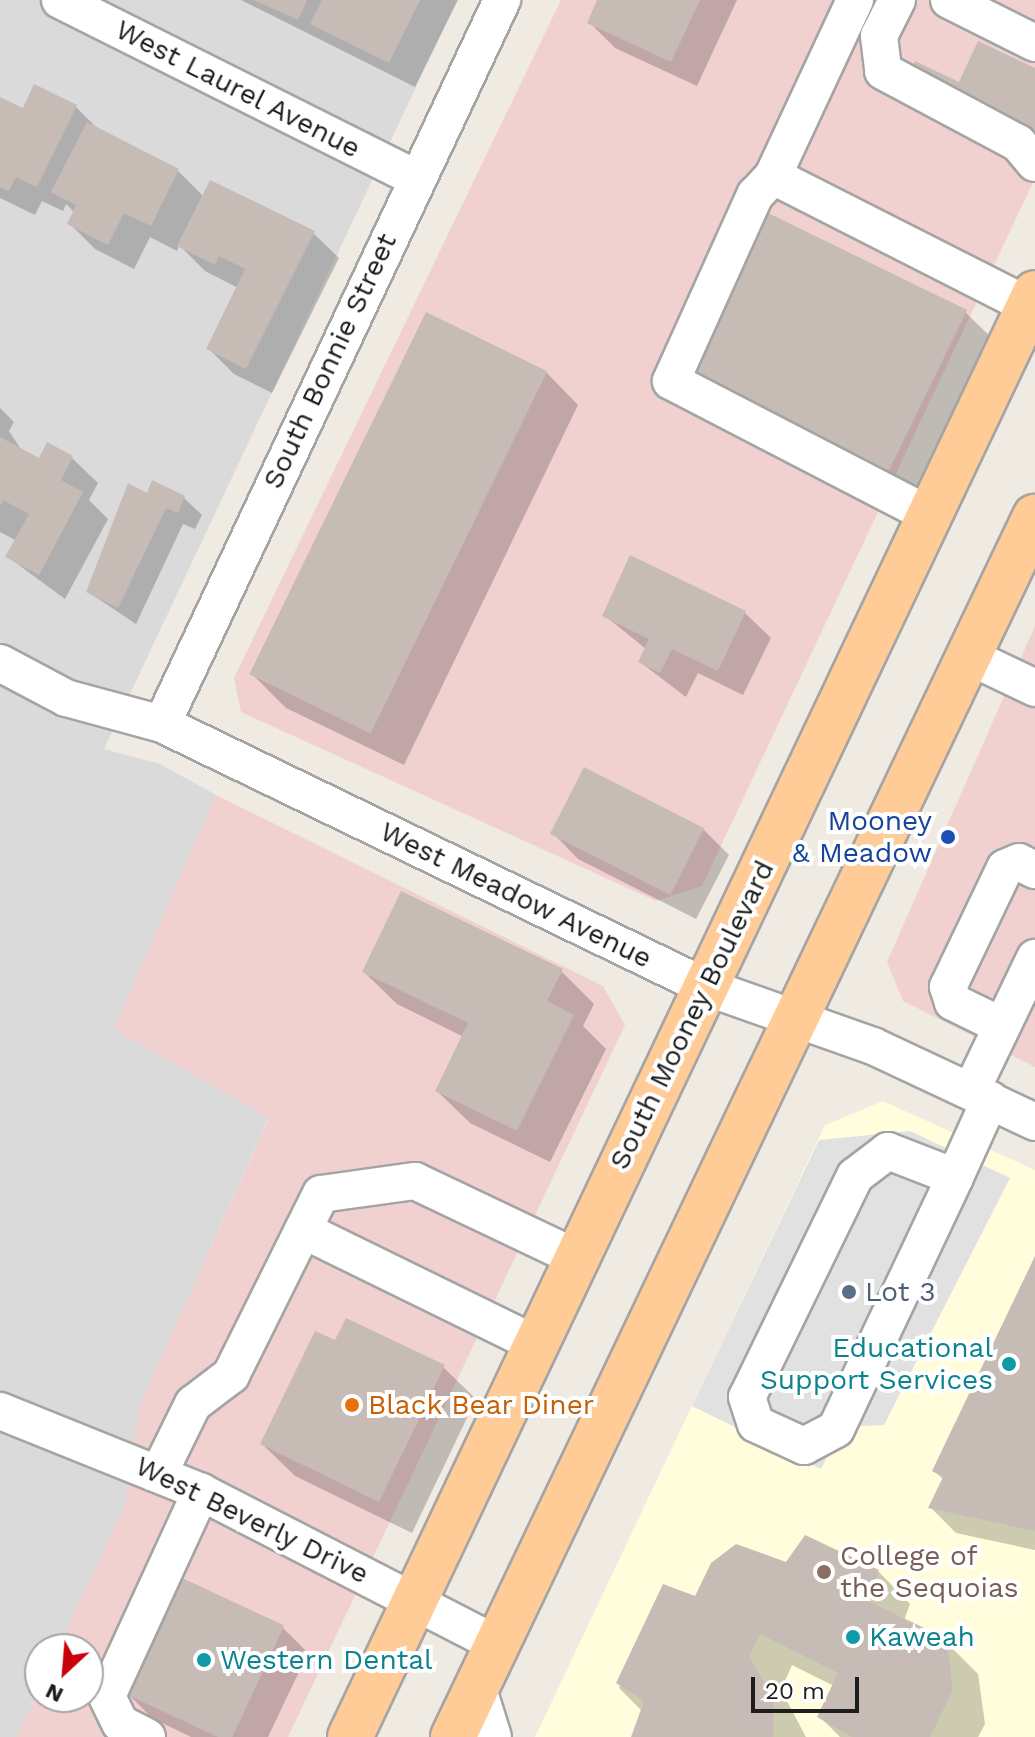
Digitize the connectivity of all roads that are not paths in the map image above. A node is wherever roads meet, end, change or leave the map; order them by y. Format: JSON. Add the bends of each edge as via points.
{"nodes":[{"id":1,"x":60,"y":0,"type":"edge"},
{"id":2,"x":502,"y":0,"type":"edge"},
{"id":3,"x":855,"y":0,"type":"edge"},
{"id":4,"x":897,"y":0,"type":"edge"},
{"id":5,"x":954,"y":2,"type":"edge"},
{"id":6,"x":1035,"y":43,"type":"edge"},
{"id":7,"x":1035,"y":163,"type":"edge"},
{"id":8,"x":773,"y":176,"type":"junction"},
{"id":9,"x":416,"y":178,"type":"junction"},
{"id":10,"x":1032,"y":300,"type":"edge"},
{"id":11,"x":928,"y":514,"type":"junction"},
{"id":12,"x":1035,"y":517,"type":"edge"},
{"id":13,"x":968,"y":656,"type":"junction"},
{"id":14,"x":0,"y":663,"type":"edge"},
{"id":15,"x":1035,"y":688,"type":"edge"},
{"id":16,"x":162,"y":724,"type":"junction"},
{"id":17,"x":1035,"y":870,"type":"edge"},
{"id":18,"x":1035,"y":958,"type":"edge"},
{"id":19,"x":706,"y":987,"type":"junction"},
{"id":20,"x":792,"y":1019,"type":"junction"},
{"id":21,"x":1002,"y":1026,"type":"junction"},
{"id":22,"x":980,"y":1096,"type":"junction"},
{"id":23,"x":1035,"y":1122,"type":"edge"},
{"id":24,"x":955,"y":1177,"type":"junction"},
{"id":25,"x":303,"y":1230,"type":"junction"},
{"id":26,"x":575,"y":1257,"type":"junction"},
{"id":27,"x":536,"y":1344,"type":"junction"},
{"id":28,"x":0,"y":1411,"type":"edge"},
{"id":29,"x":159,"y":1473,"type":"junction"},
{"id":30,"x":201,"y":1492,"type":"junction"},
{"id":31,"x":414,"y":1601,"type":"junction"},
{"id":32,"x":497,"y":1644,"type":"junction"},
{"id":33,"x":477,"y":1686,"type":"junction"},
{"id":34,"x":147,"y":1737,"type":"edge"},
{"id":35,"x":350,"y":1737,"type":"edge"},
{"id":36,"x":453,"y":1737,"type":"edge"},
{"id":37,"x":493,"y":1737,"type":"edge"}],
"edges":[{"from":1,"to":9,"type":"street","name":"West Laurel Avenue"},
{"from":2,"to":9,"type":"street","name":"South Bonnie Street"},
{"from":3,"to":8,"type":"street"},
{"from":4,"to":7,"type":"street","via":[[879,36],[883,71],[1018,143]]},
{"from":5,"to":6,"type":"street"},
{"from":8,"to":10,"type":"street"},
{"from":8,"to":11,"type":"street","via":[[755,195],[671,381]]},
{"from":9,"to":16,"type":"street","name":"South Bonnie Street"},
{"from":10,"to":11,"type":"main road","name":"South Mooney Boulevard"},
{"from":11,"to":19,"type":"main road","name":"South Mooney Boulevard"},
{"from":12,"to":13,"type":"main road"},
{"from":13,"to":15,"type":"street"},
{"from":13,"to":20,"type":"main road"},
{"from":14,"to":16,"type":"street","name":"West Meadow Avenue","via":[[66,698]]},
{"from":16,"to":19,"type":"street","name":"West Meadow Avenue"},
{"from":17,"to":21,"type":"street","via":[[1019,862],[1005,868],[948,987],[953,1002]]},
{"from":18,"to":21,"type":"street"},
{"from":19,"to":20,"type":"street","name":"West Meadow Avenue"},
{"from":19,"to":26,"type":"main road","name":"South Mooney Boulevard"},
{"from":20,"to":22,"type":"street","name":"West Meadow Avenue"},
{"from":20,"to":32,"type":"main road"},
{"from":21,"to":22,"type":"street"},
{"from":22,"to":23,"type":"street","name":"West Meadow Avenue"},
{"from":22,"to":24,"type":"street"},
{"from":24,"to":24,"type":"street","via":[[888,1151],[855,1176],[747,1397],[756,1424],[804,1446],[836,1429]]},
{"from":25,"to":26,"type":"street","via":[[321,1194],[415,1181]]},
{"from":25,"to":27,"type":"street"},
{"from":25,"to":29,"type":"street","via":[[231,1375],[193,1404]]},
{"from":26,"to":27,"type":"main road","name":"South Mooney Boulevard"},
{"from":27,"to":31,"type":"main road","name":"South Mooney Boulevard"},
{"from":28,"to":29,"type":"street","name":"West Beverly Drive"},
{"from":29,"to":30,"type":"street","name":"West Beverly Drive"},
{"from":30,"to":31,"type":"street","name":"West Beverly Drive"},
{"from":30,"to":34,"type":"street","via":[[107,1696],[120,1723]]},
{"from":31,"to":32,"type":"street","name":"West Beverly Drive"},
{"from":31,"to":35,"type":"main road","name":"South Mooney Boulevard"},
{"from":32,"to":33,"type":"main road"},
{"from":33,"to":36,"type":"main road"},
{"from":33,"to":37,"type":"street"}]}
